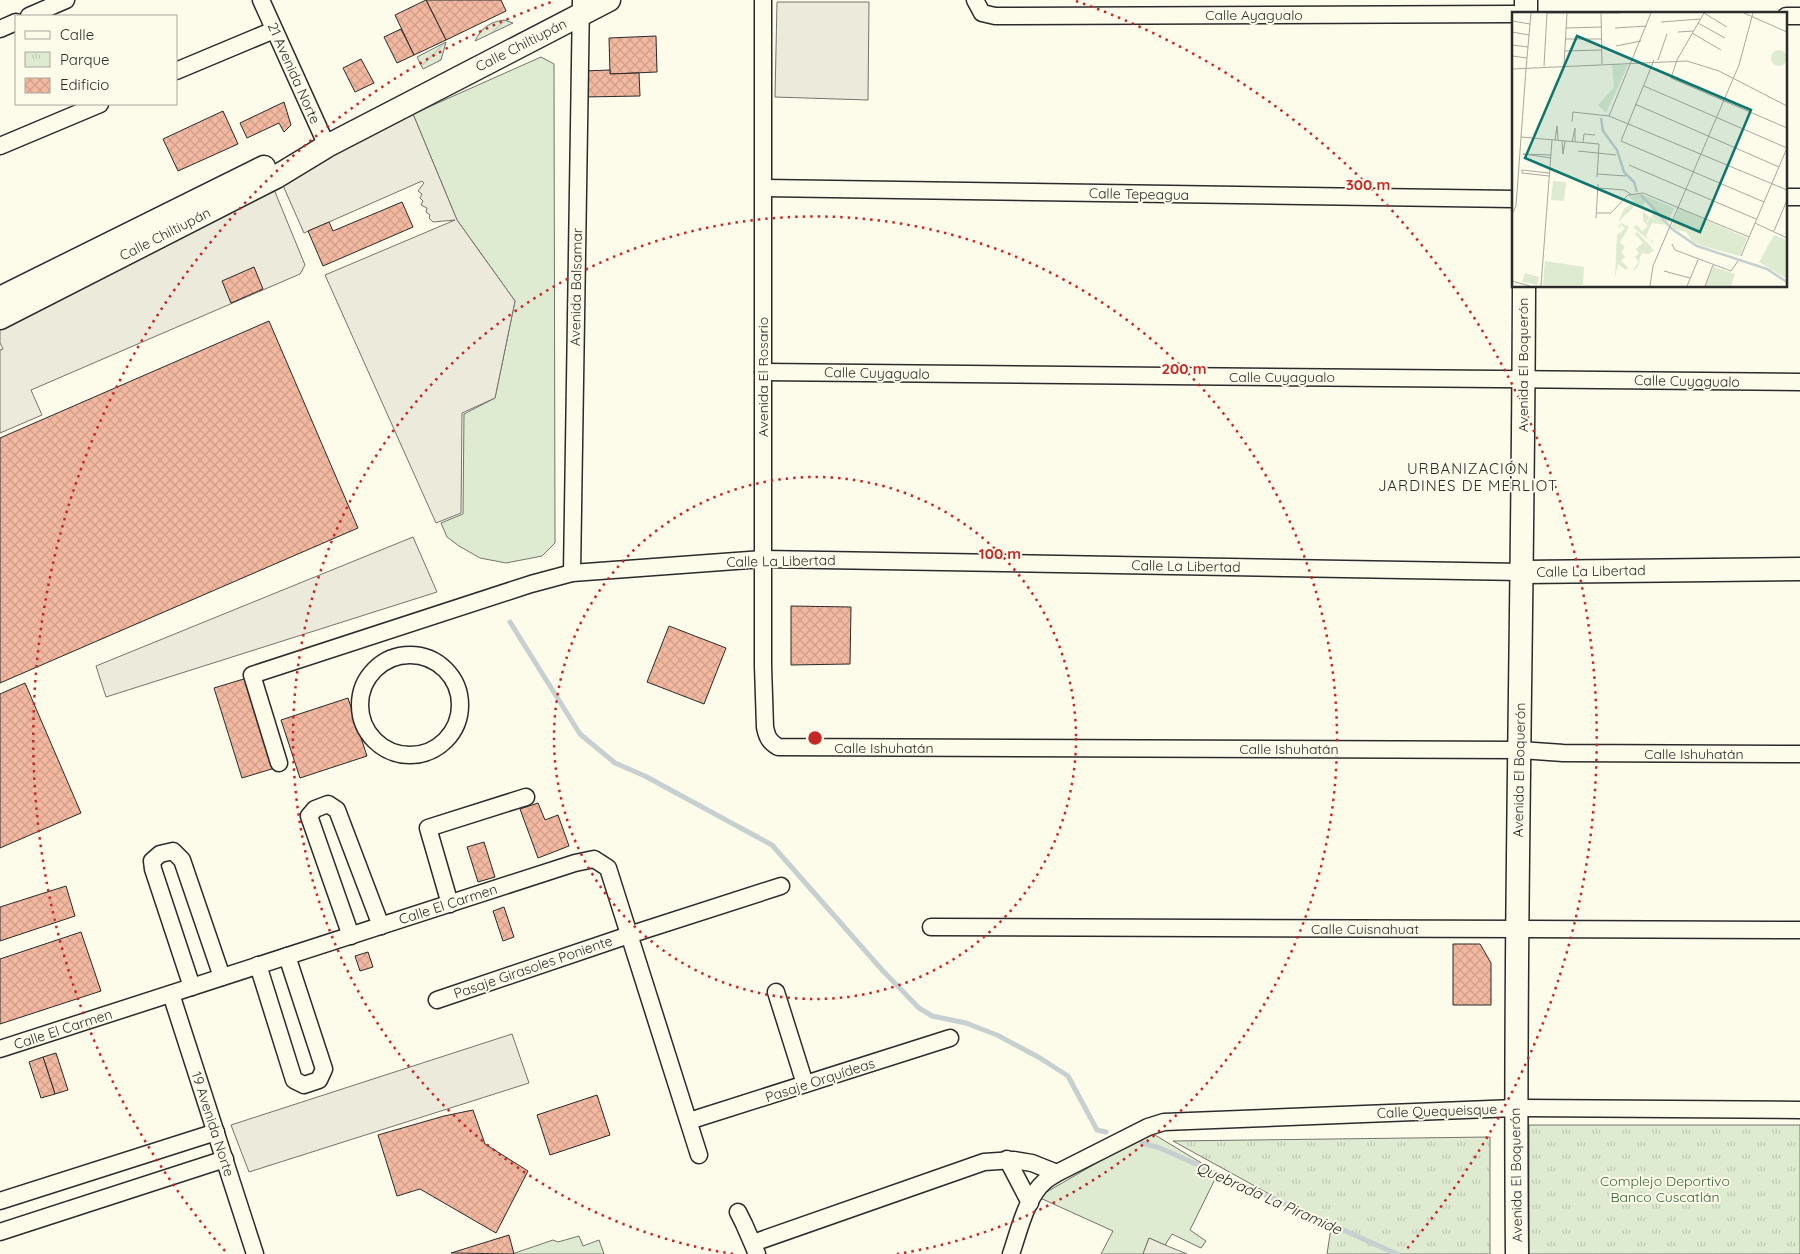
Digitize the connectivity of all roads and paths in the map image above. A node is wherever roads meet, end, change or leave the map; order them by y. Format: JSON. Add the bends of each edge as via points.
{"nodes":[{"id":1,"x":66,"y":0,"type":"edge"},
{"id":2,"x":261,"y":0,"type":"edge"},
{"id":3,"x":609,"y":0,"type":"edge"},
{"id":4,"x":763,"y":0,"type":"edge"},
{"id":5,"x":975,"y":0,"type":"edge"},
{"id":6,"x":581,"y":7,"type":"edge"},
{"id":7,"x":1512,"y":14,"type":"edge"},
{"id":8,"x":31,"y":15,"type":"edge"},
{"id":9,"x":15,"y":22,"type":"edge"},
{"id":10,"x":0,"y":29,"type":"edge"},
{"id":11,"x":274,"y":30,"type":"junction"},
{"id":12,"x":178,"y":70,"type":"edge"},
{"id":13,"x":98,"y":105,"type":"edge"},
{"id":14,"x":0,"y":146,"type":"edge"},
{"id":15,"x":326,"y":146,"type":"junction"},
{"id":16,"x":764,"y":188,"type":"junction"},
{"id":17,"x":1512,"y":200,"type":"edge"},
{"id":18,"x":1524,"y":288,"type":"edge"},
{"id":19,"x":1,"y":310,"type":"edge"},
{"id":20,"x":764,"y":372,"type":"junction"},
{"id":21,"x":1523,"y":378,"type":"junction"},
{"id":22,"x":1800,"y":382,"type":"edge"},
{"id":23,"x":763,"y":559,"type":"junction"},
{"id":24,"x":1800,"y":569,"type":"edge"},
{"id":25,"x":1522,"y":572,"type":"junction"},
{"id":26,"x":572,"y":574,"type":"junction"},
{"id":27,"x":379,"y":635,"type":"junction"},
{"id":28,"x":388,"y":660,"type":"junction"},
{"id":29,"x":778,"y":747,"type":"joint"},
{"id":30,"x":1520,"y":750,"type":"junction"},
{"id":31,"x":1800,"y":754,"type":"edge"},
{"id":32,"x":279,"y":762,"type":"dead end"},
{"id":33,"x":526,"y":797,"type":"dead end"},
{"id":34,"x":781,"y":886,"type":"dead end"},
{"id":35,"x":450,"y":904,"type":"junction"},
{"id":36,"x":381,"y":926,"type":"junction"},
{"id":37,"x":931,"y":927,"type":"dead end"},
{"id":38,"x":1516,"y":929,"type":"junction"},
{"id":39,"x":1800,"y":930,"type":"edge"},
{"id":40,"x":629,"y":935,"type":"junction"},
{"id":41,"x":351,"y":936,"type":"junction"},
{"id":42,"x":287,"y":956,"type":"junction"},
{"id":43,"x":258,"y":966,"type":"junction"},
{"id":44,"x":222,"y":977,"type":"junction"},
{"id":45,"x":192,"y":987,"type":"junction"},
{"id":46,"x":776,"y":992,"type":"dead end"},
{"id":47,"x":170,"y":994,"type":"junction"},
{"id":48,"x":436,"y":1000,"type":"dead end"},
{"id":49,"x":950,"y":1038,"type":"dead end"},
{"id":50,"x":0,"y":1049,"type":"edge"},
{"id":51,"x":805,"y":1084,"type":"junction"},
{"id":52,"x":1516,"y":1108,"type":"junction"},
{"id":53,"x":1800,"y":1110,"type":"edge"},
{"id":54,"x":689,"y":1121,"type":"junction"},
{"id":55,"x":216,"y":1132,"type":"junction"},
{"id":56,"x":699,"y":1156,"type":"dead end"},
{"id":57,"x":1008,"y":1159,"type":"junction"},
{"id":58,"x":225,"y":1160,"type":"junction"},
{"id":59,"x":1058,"y":1173,"type":"junction"},
{"id":60,"x":0,"y":1201,"type":"edge"},
{"id":61,"x":1030,"y":1203,"type":"junction"},
{"id":62,"x":738,"y":1212,"type":"dead end"},
{"id":63,"x":0,"y":1232,"type":"edge"},
{"id":64,"x":755,"y":1248,"type":"edge"},
{"id":65,"x":256,"y":1254,"type":"edge"},
{"id":66,"x":1012,"y":1254,"type":"edge"},
{"id":67,"x":1517,"y":1254,"type":"edge"}],
"edges":[{"from":1,"to":8,"type":"street"},
{"from":2,"to":11,"type":"street","name":"21 Avenida Norte"},
{"from":3,"to":6,"type":"street","name":"Calle Chiltiupán"},
{"from":4,"to":16,"type":"street","name":"Avenida El Rosario"},
{"from":5,"to":7,"type":"street","name":"Calle Ayagualo","via":[[982,13],[995,16]]},
{"from":6,"to":15,"type":"street","name":"Calle Chiltiupán"},
{"from":6,"to":26,"type":"street","name":"Avenida Balsamar"},
{"from":9,"to":10,"type":"street"},
{"from":11,"to":12,"type":"street"},
{"from":11,"to":15,"type":"street","name":"21 Avenida Norte"},
{"from":13,"to":14,"type":"street"},
{"from":15,"to":19,"type":"street","name":"Calle Chiltiupán","via":[[276,178]]},
{"from":16,"to":17,"type":"street","name":"Calle Tepeagua"},
{"from":16,"to":20,"type":"street","name":"Avenida El Rosario"},
{"from":18,"to":21,"type":"street","name":"Avenida El Boquerón"},
{"from":20,"to":21,"type":"street","name":"Calle Cuyagualo"},
{"from":20,"to":23,"type":"street","name":"Avenida El Rosario"},
{"from":21,"to":22,"type":"street","name":"Calle Cuyagualo"},
{"from":21,"to":25,"type":"street","name":"Avenida El Boquerón"},
{"from":23,"to":25,"type":"street","name":"Calle La Libertad"},
{"from":23,"to":26,"type":"street","name":"Calle La Libertad"},
{"from":23,"to":29,"type":"street","name":"Avenida El Rosario","via":[[765,727],[766,736]]},
{"from":24,"to":25,"type":"street","name":"Calle La Libertad"},
{"from":25,"to":30,"type":"street","name":"Avenida El Boquerón"},
{"from":26,"to":27,"type":"street","name":"Calle La Libertad","via":[[531,584]]},
{"from":27,"to":28,"type":"street"},
{"from":27,"to":32,"type":"street","name":"Calle La Libertad","via":[[252,675]]},
{"from":28,"to":28,"type":"street","via":[[366,680],[360,696],[360,713],[365,729],[376,743],[390,752],[407,756],[423,754],[438,747],[458,722],[458,690],[451,675],[424,657],[408,655]]},
{"from":29,"to":30,"type":"street","name":"Calle Ishuhatán"},
{"from":30,"to":31,"type":"street","name":"Calle Ishuhatán"},
{"from":30,"to":38,"type":"street","name":"Avenida El Boquerón"},
{"from":33,"to":35,"type":"street","via":[[428,828]]},
{"from":34,"to":40,"type":"street","name":"Pasaje Girasoles Poniente"},
{"from":35,"to":36,"type":"street","name":"Calle El Carmen"},
{"from":35,"to":40,"type":"street","name":"Calle El Carmen","via":[[594,859],[608,868]]},
{"from":36,"to":41,"type":"street","name":"Calle El Carmen"},
{"from":36,"to":41,"type":"street","via":[[337,810],[328,804],[315,809],[309,816]]},
{"from":37,"to":38,"type":"street","name":"Calle Cuisnahuat"},
{"from":38,"to":39,"type":"street","name":"Calle Cuisnahuat"},
{"from":38,"to":52,"type":"street","name":"Avenida El Boquerón"},
{"from":40,"to":48,"type":"street","name":"Pasaje Girasoles Poniente"},
{"from":40,"to":54,"type":"street","name":"Calle El Carmen"},
{"from":41,"to":42,"type":"street","name":"Calle El Carmen"},
{"from":42,"to":43,"type":"street","name":"Calle El Carmen"},
{"from":42,"to":43,"type":"street","via":[[324,1069],[319,1080],[304,1085],[294,1080]]},
{"from":43,"to":44,"type":"street","name":"Calle El Carmen"},
{"from":44,"to":45,"type":"street","name":"Calle El Carmen"},
{"from":44,"to":45,"type":"street","via":[[182,860],[173,851],[160,854],[152,861],[153,870]]},
{"from":45,"to":47,"type":"street","name":"Calle El Carmen"},
{"from":46,"to":51,"type":"street"},
{"from":47,"to":50,"type":"street","name":"Calle El Carmen"},
{"from":47,"to":55,"type":"street","name":"19 Avenida Norte"},
{"from":49,"to":51,"type":"street","name":"Pasaje Orquídeas"},
{"from":51,"to":54,"type":"street","name":"Pasaje Orquídeas"},
{"from":52,"to":53,"type":"street","name":"Calle Quequeisque"},
{"from":52,"to":59,"type":"street","name":"Calle Quequeisque","via":[[1164,1122]]},
{"from":52,"to":67,"type":"street","name":"Avenida El Boquerón"},
{"from":54,"to":56,"type":"street","name":"Calle El Carmen"},
{"from":55,"to":58,"type":"street","name":"19 Avenida Norte"},
{"from":55,"to":60,"type":"street"},
{"from":57,"to":59,"type":"street","via":[[1032,1163]]},
{"from":57,"to":61,"type":"street"},
{"from":57,"to":64,"type":"street","via":[[984,1162]]},
{"from":58,"to":63,"type":"street"},
{"from":58,"to":65,"type":"street","name":"19 Avenida Norte"},
{"from":59,"to":61,"type":"street","name":"Calle Quequeisque","via":[[1044,1182]]},
{"from":61,"to":66,"type":"street","name":"Calle Quequeisque"},
{"from":62,"to":64,"type":"street"}]}
